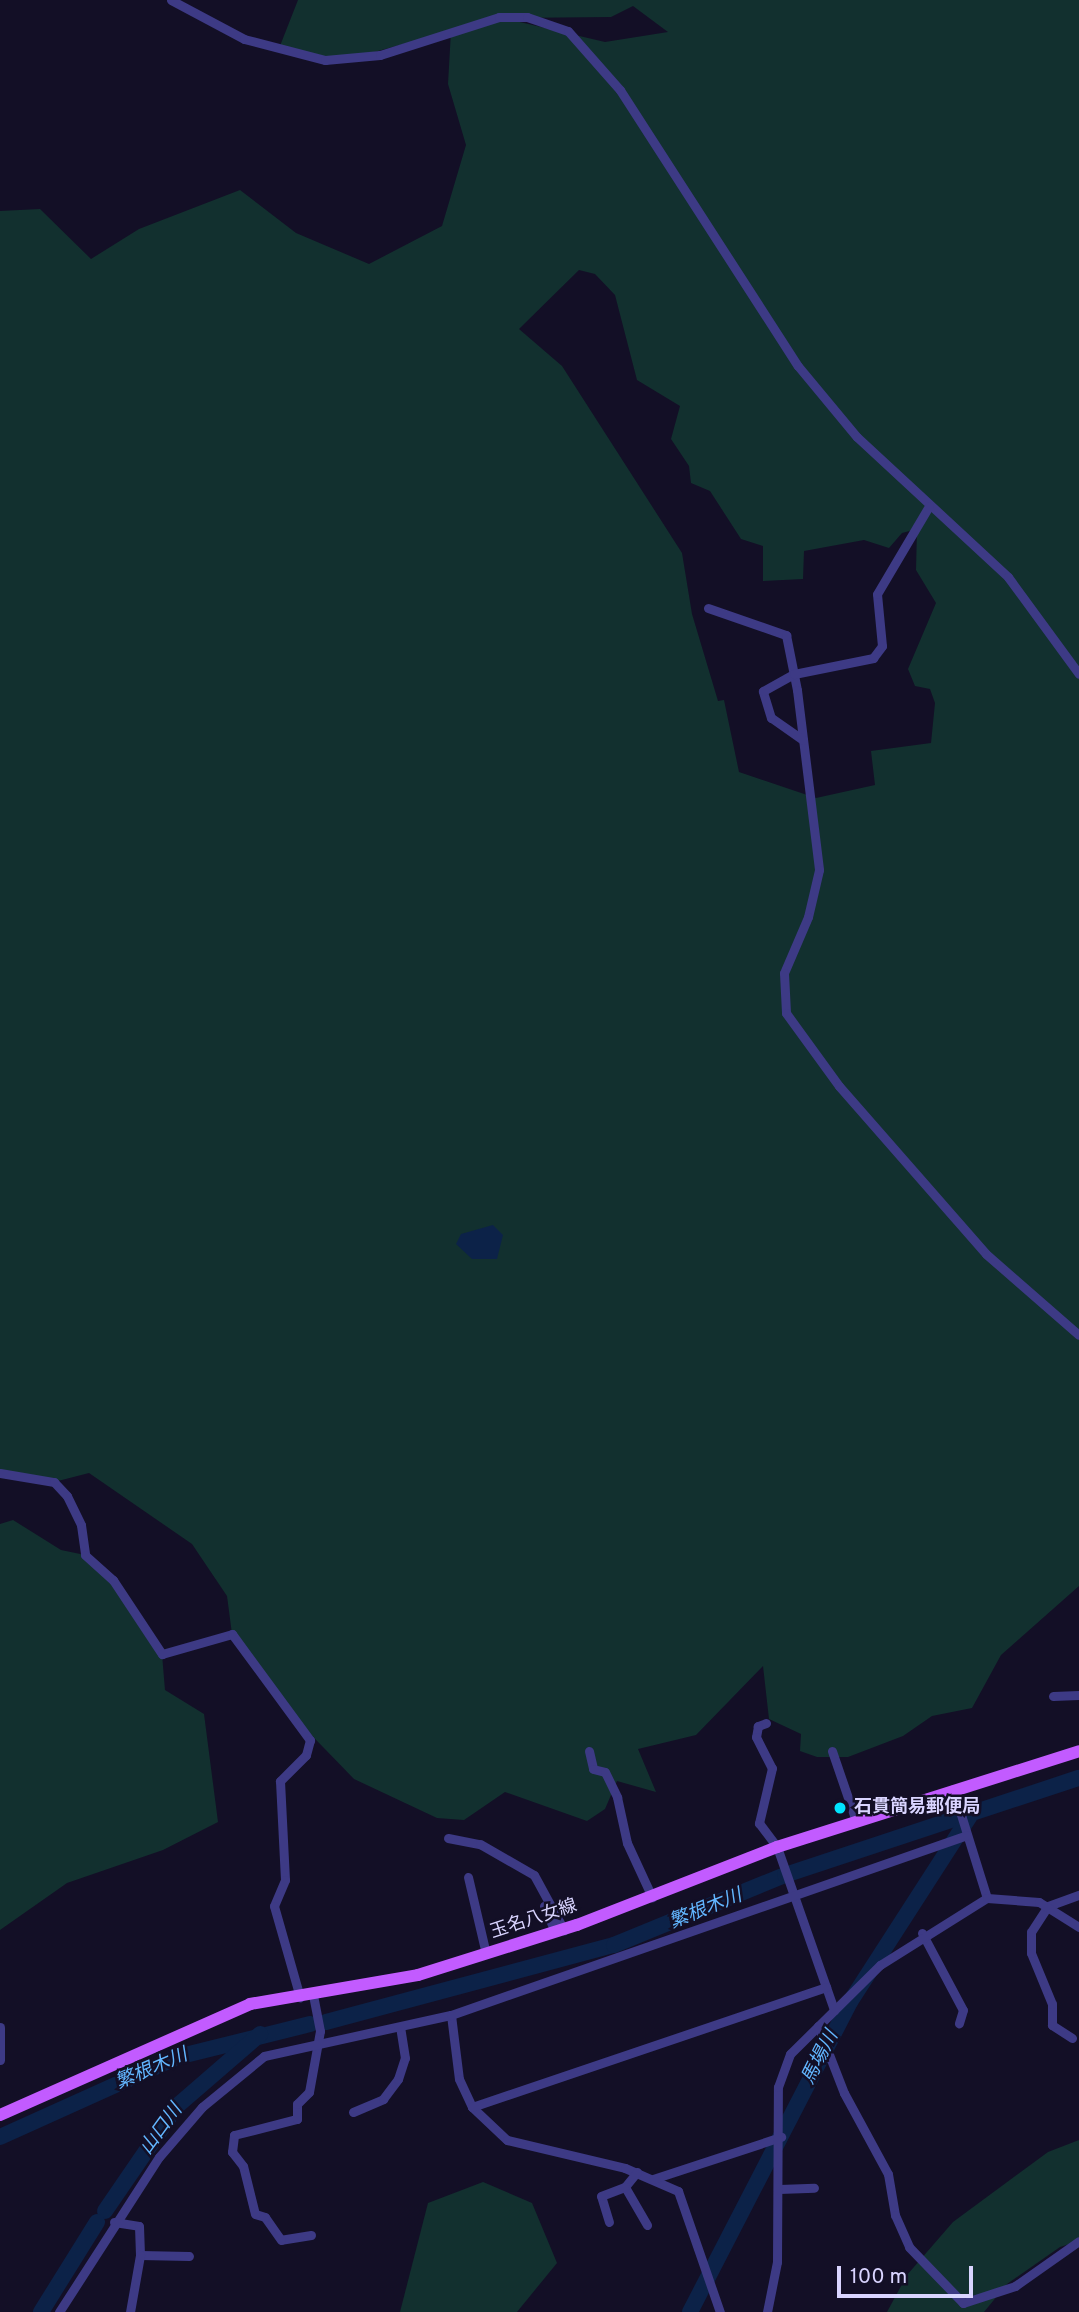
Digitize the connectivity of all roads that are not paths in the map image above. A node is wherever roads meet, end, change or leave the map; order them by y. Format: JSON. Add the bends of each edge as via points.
{"nodes":[{"id":1,"x":171,"y":0,"type":"edge"},
{"id":2,"x":929,"y":506,"type":"junction"},
{"id":3,"x":708,"y":608,"type":"dead end"},
{"id":4,"x":794,"y":674,"type":"junction"},
{"id":5,"x":1079,"y":674,"type":"edge"},
{"id":6,"x":803,"y":740,"type":"junction"},
{"id":7,"x":1079,"y":1335,"type":"edge"},
{"id":8,"x":0,"y":1473,"type":"edge"},
{"id":9,"x":1079,"y":1695,"type":"edge"},
{"id":10,"x":1053,"y":1696,"type":"dead end"},
{"id":11,"x":766,"y":1723,"type":"dead end"},
{"id":12,"x":589,"y":1751,"type":"dead end"},
{"id":13,"x":832,"y":1751,"type":"dead end"},
{"id":14,"x":1079,"y":1751,"type":"edge"},
{"id":15,"x":954,"y":1791,"type":"junction"},
{"id":16,"x":856,"y":1821,"type":"junction"},
{"id":17,"x":967,"y":1835,"type":"junction"},
{"id":18,"x":448,"y":1838,"type":"dead end"},
{"id":19,"x":777,"y":1847,"type":"junction"},
{"id":20,"x":468,"y":1877,"type":"dead end"},
{"id":21,"x":795,"y":1895,"type":"junction"},
{"id":22,"x":1079,"y":1895,"type":"edge"},
{"id":23,"x":652,"y":1898,"type":"junction"},
{"id":24,"x":987,"y":1898,"type":"junction"},
{"id":25,"x":544,"y":1906,"type":"dead end"},
{"id":26,"x":1048,"y":1906,"type":"junction"},
{"id":27,"x":1079,"y":1927,"type":"edge"},
{"id":28,"x":559,"y":1931,"type":"junction"},
{"id":29,"x":922,"y":1933,"type":"junction"},
{"id":30,"x":486,"y":1954,"type":"junction"},
{"id":31,"x":826,"y":1987,"type":"junction"},
{"id":32,"x":307,"y":1996,"type":"junction"},
{"id":33,"x":834,"y":2010,"type":"junction"},
{"id":34,"x":451,"y":2015,"type":"junction"},
{"id":35,"x":959,"y":2023,"type":"dead end"},
{"id":36,"x":818,"y":2026,"type":"junction"},
{"id":37,"x":0,"y":2027,"type":"edge"},
{"id":38,"x":400,"y":2028,"type":"junction"},
{"id":39,"x":1072,"y":2038,"type":"dead end"},
{"id":40,"x":317,"y":2046,"type":"junction"},
{"id":41,"x":0,"y":2060,"type":"edge"},
{"id":42,"x":472,"y":2107,"type":"junction"},
{"id":43,"x":353,"y":2112,"type":"dead end"},
{"id":44,"x":0,"y":2115,"type":"edge"},
{"id":45,"x":780,"y":2137,"type":"junction"},
{"id":46,"x":637,"y":2172,"type":"junction"},
{"id":47,"x":653,"y":2179,"type":"junction"},
{"id":48,"x":625,"y":2187,"type":"junction"},
{"id":49,"x":814,"y":2188,"type":"dead end"},
{"id":50,"x":779,"y":2189,"type":"junction"},
{"id":51,"x":114,"y":2222,"type":"junction"},
{"id":52,"x":609,"y":2222,"type":"dead end"},
{"id":53,"x":647,"y":2225,"type":"dead end"},
{"id":54,"x":311,"y":2235,"type":"dead end"},
{"id":55,"x":1079,"y":2241,"type":"edge"},
{"id":56,"x":139,"y":2255,"type":"junction"},
{"id":57,"x":188,"y":2256,"type":"dead end"},
{"id":58,"x":58,"y":2312,"type":"edge"},
{"id":59,"x":130,"y":2312,"type":"edge"},
{"id":60,"x":720,"y":2312,"type":"edge"},
{"id":61,"x":766,"y":2312,"type":"edge"}],
"edges":[{"from":1,"to":2,"type":"street","via":[[244,39],[325,60],[380,55],[499,17],[527,17],[568,31],[620,90],[798,366],[857,437]]},
{"from":2,"to":4,"type":"street","via":[[877,594],[882,646],[873,658]]},
{"from":2,"to":5,"type":"street","via":[[1015,586]]},
{"from":3,"to":4,"type":"street","via":[[786,635]]},
{"from":4,"to":6,"type":"street"},
{"from":4,"to":6,"type":"street","via":[[763,691],[771,718]]},
{"from":6,"to":7,"type":"street","via":[[819,870],[808,917],[784,973],[786,1013],[839,1086],[986,1254]]},
{"from":8,"to":32,"type":"street","via":[[54,1482],[81,1525],[85,1555],[113,1580],[162,1654],[232,1634],[310,1740],[306,1755],[280,1781],[285,1880],[274,1906]]},
{"from":9,"to":10,"type":"street"},
{"from":11,"to":19,"type":"street","via":[[758,1726],[757,1737],[772,1768],[759,1823]]},
{"from":12,"to":23,"type":"street","via":[[593,1769],[605,1772],[617,1797],[627,1843]]},
{"from":13,"to":16,"type":"street"},
{"from":14,"to":15,"type":"main road","name":"玉名八女線"},
{"from":15,"to":16,"type":"main road","name":"玉名八女線"},
{"from":15,"to":17,"type":"street"},
{"from":16,"to":19,"type":"main road","name":"玉名八女線"},
{"from":17,"to":21,"type":"street"},
{"from":17,"to":24,"type":"street"},
{"from":18,"to":28,"type":"street","via":[[480,1844],[534,1875]]},
{"from":19,"to":21,"type":"street"},
{"from":19,"to":23,"type":"main road","name":"玉名八女線"},
{"from":20,"to":30,"type":"street"},
{"from":21,"to":31,"type":"street"},
{"from":21,"to":34,"type":"street"},
{"from":22,"to":26,"type":"street"},
{"from":23,"to":28,"type":"main road","name":"玉名八女線"},
{"from":24,"to":26,"type":"street"},
{"from":24,"to":29,"type":"street"},
{"from":25,"to":28,"type":"street"},
{"from":26,"to":27,"type":"street"},
{"from":26,"to":39,"type":"street","via":[[1031,1932],[1031,1954],[1049,1990],[1052,2025]]},
{"from":28,"to":30,"type":"main road","name":"玉名八女線"},
{"from":29,"to":33,"type":"street"},
{"from":29,"to":35,"type":"street","via":[[963,2010]]},
{"from":30,"to":32,"type":"main road","name":"玉名八女線","via":[[418,1975]]},
{"from":31,"to":33,"type":"street"},
{"from":31,"to":42,"type":"street"},
{"from":32,"to":40,"type":"street"},
{"from":32,"to":44,"type":"main road","name":"玉名八女線","via":[[250,2004]]},
{"from":33,"to":36,"type":"street"},
{"from":34,"to":38,"type":"street"},
{"from":34,"to":42,"type":"street","via":[[459,2079]]},
{"from":36,"to":45,"type":"street","via":[[782,2068]]},
{"from":36,"to":55,"type":"street","via":[[888,2174],[895,2215],[909,2247],[963,2303],[1015,2286]]},
{"from":37,"to":41,"type":"street"},
{"from":38,"to":40,"type":"street"},
{"from":38,"to":43,"type":"street","via":[[405,2058],[398,2079],[383,2099]]},
{"from":40,"to":51,"type":"street","via":[[264,2056],[240,2072],[159,2157]]},
{"from":40,"to":54,"type":"street","via":[[297,2119],[234,2135],[232,2152],[243,2166],[255,2214],[265,2217],[281,2240]]},
{"from":42,"to":46,"type":"street","via":[[507,2140]]},
{"from":45,"to":47,"type":"street"},
{"from":45,"to":50,"type":"street"},
{"from":46,"to":47,"type":"street"},
{"from":46,"to":48,"type":"street"},
{"from":47,"to":60,"type":"street","via":[[684,2201]]},
{"from":48,"to":52,"type":"street","via":[[601,2196]]},
{"from":48,"to":53,"type":"street"},
{"from":49,"to":50,"type":"street"},
{"from":50,"to":61,"type":"street"},
{"from":51,"to":56,"type":"street","via":[[139,2226]]},
{"from":51,"to":58,"type":"street"},
{"from":56,"to":57,"type":"street"},
{"from":56,"to":59,"type":"street"}]}
